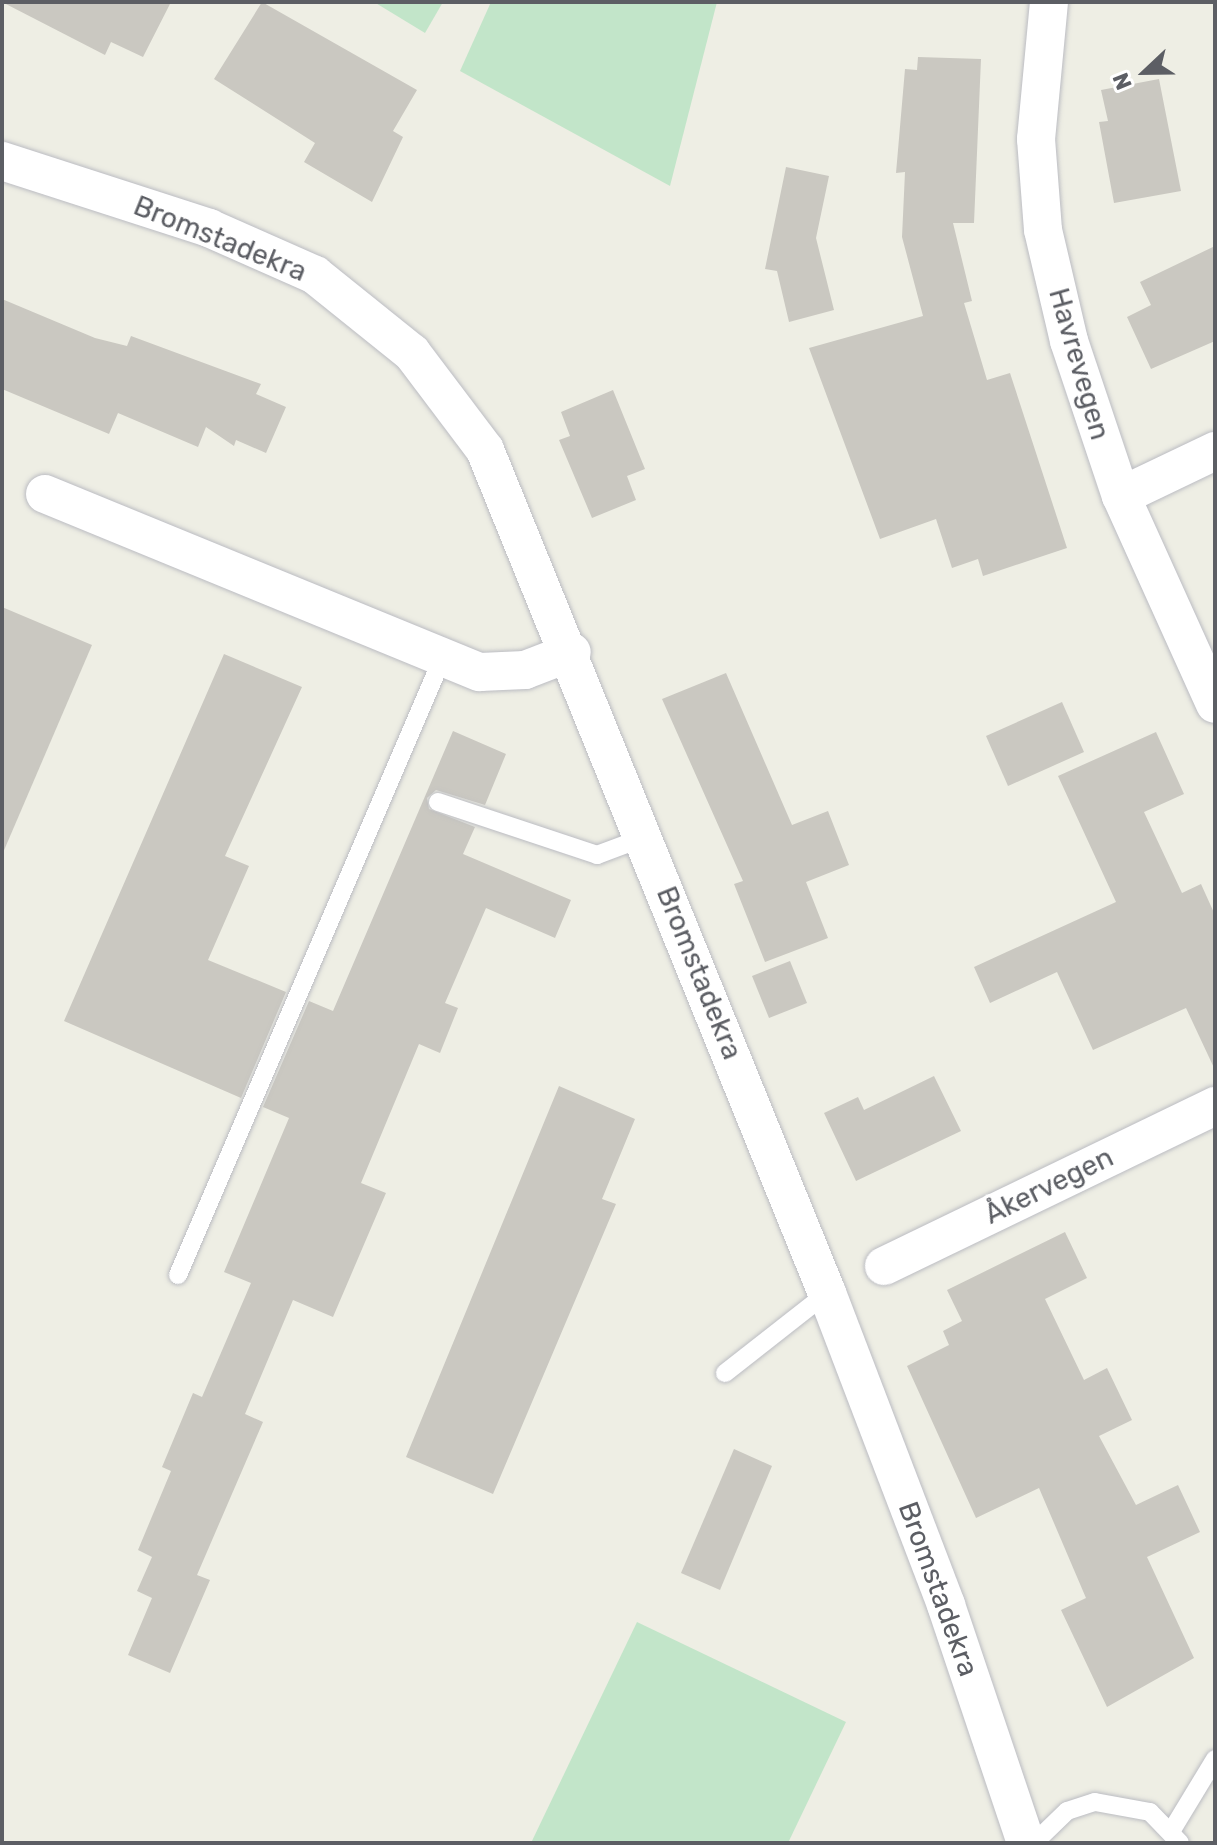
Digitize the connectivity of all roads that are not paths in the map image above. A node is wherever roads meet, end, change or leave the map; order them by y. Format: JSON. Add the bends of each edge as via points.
{"nodes":[{"id":1,"x":1049,"y":2,"type":"edge"},
{"id":2,"x":2,"y":161,"type":"edge"},
{"id":3,"x":1215,"y":451,"type":"edge"},
{"id":4,"x":45,"y":494,"type":"dead end"},
{"id":5,"x":1121,"y":496,"type":"junction"},
{"id":6,"x":572,"y":652,"type":"junction"},
{"id":7,"x":442,"y":659,"type":"junction"},
{"id":8,"x":1215,"y":704,"type":"edge"},
{"id":9,"x":438,"y":802,"type":"dead end"},
{"id":10,"x":645,"y":837,"type":"junction"},
{"id":11,"x":1215,"y":1106,"type":"edge"},
{"id":12,"x":884,"y":1266,"type":"dead end"},
{"id":13,"x":178,"y":1275,"type":"dead end"},
{"id":14,"x":827,"y":1293,"type":"junction"},
{"id":15,"x":725,"y":1373,"type":"dead end"},
{"id":16,"x":1215,"y":1759,"type":"edge"},
{"id":17,"x":1176,"y":1837,"type":"edge"},
{"id":18,"x":1026,"y":1843,"type":"edge"},
{"id":19,"x":1034,"y":1843,"type":"edge"}],
"edges":[{"from":1,"to":5,"type":"street","name":"Havrevegen","via":[[1036,139],[1043,230],[1069,341]]},
{"from":2,"to":6,"type":"street","name":"Bromstadekra","via":[[267,251],[363,308],[452,398],[485,450]]},
{"from":3,"to":5,"type":"street"},
{"from":4,"to":7,"type":"street"},
{"from":5,"to":8,"type":"street","name":"Havrevegen"},
{"from":6,"to":7,"type":"street","via":[[504,674]]},
{"from":6,"to":10,"type":"street","name":"Bromstadekra"},
{"from":7,"to":13,"type":"lane"},
{"from":9,"to":10,"type":"lane","via":[[597,855]]},
{"from":10,"to":14,"type":"street","name":"Bromstadekra"},
{"from":11,"to":12,"type":"street","name":"Åkervegen"},
{"from":14,"to":15,"type":"lane"},
{"from":14,"to":18,"type":"street","name":"Bromstadekra","via":[[946,1605]]},
{"from":16,"to":17,"type":"lane"},
{"from":17,"to":19,"type":"lane","via":[[1150,1812],[1095,1802],[1067,1811]]}]}
